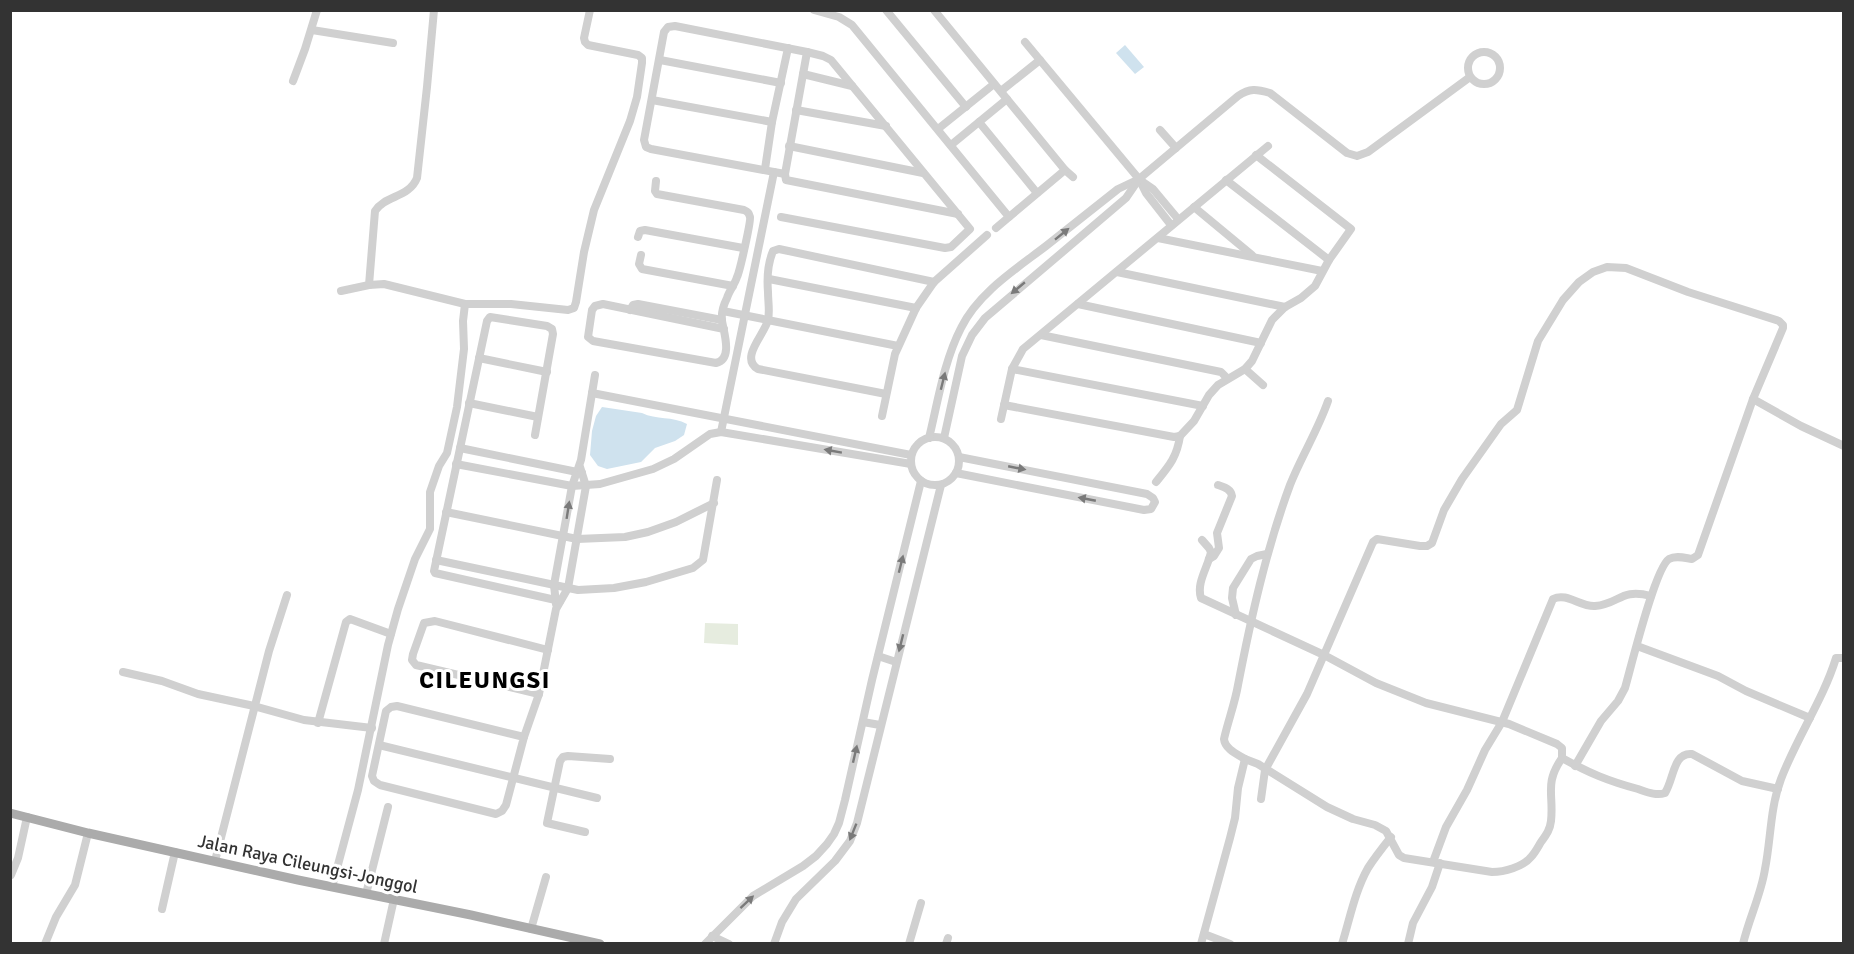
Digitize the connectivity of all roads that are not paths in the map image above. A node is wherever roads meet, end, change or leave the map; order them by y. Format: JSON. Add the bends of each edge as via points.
{"nodes":[{"id":1,"x":316,"y":10,"type":"edge"},
{"id":2,"x":434,"y":10,"type":"edge"},
{"id":3,"x":590,"y":10,"type":"edge"},
{"id":4,"x":814,"y":10,"type":"edge"},
{"id":5,"x":837,"y":10,"type":"edge"},
{"id":6,"x":886,"y":10,"type":"edge"},
{"id":7,"x":934,"y":10,"type":"edge"},
{"id":8,"x":843,"y":18,"type":"junction"},
{"id":9,"x":312,"y":30,"type":"junction"},
{"id":10,"x":1025,"y":42,"type":"dead end"},
{"id":11,"x":393,"y":43,"type":"dead end"},
{"id":12,"x":788,"y":48,"type":"junction"},
{"id":13,"x":807,"y":52,"type":"junction"},
{"id":14,"x":660,"y":60,"type":"junction"},
{"id":15,"x":1040,"y":60,"type":"junction"},
{"id":16,"x":803,"y":74,"type":"junction"},
{"id":17,"x":1470,"y":77,"type":"junction"},
{"id":18,"x":293,"y":81,"type":"dead end"},
{"id":19,"x":782,"y":83,"type":"junction"},
{"id":20,"x":994,"y":84,"type":"junction"},
{"id":21,"x":852,"y":86,"type":"junction"},
{"id":22,"x":1000,"y":91,"type":"junction"},
{"id":23,"x":1007,"y":99,"type":"junction"},
{"id":24,"x":652,"y":100,"type":"junction"},
{"id":25,"x":966,"y":107,"type":"junction"},
{"id":26,"x":796,"y":110,"type":"junction"},
{"id":27,"x":772,"y":122,"type":"junction"},
{"id":28,"x":979,"y":122,"type":"junction"},
{"id":29,"x":886,"y":126,"type":"junction"},
{"id":30,"x":938,"y":129,"type":"junction"},
{"id":31,"x":1160,"y":130,"type":"dead end"},
{"id":32,"x":951,"y":145,"type":"junction"},
{"id":33,"x":789,"y":146,"type":"junction"},
{"id":34,"x":1268,"y":146,"type":"dead end"},
{"id":35,"x":1176,"y":148,"type":"junction"},
{"id":36,"x":1256,"y":155,"type":"junction"},
{"id":37,"x":765,"y":170,"type":"junction"},
{"id":38,"x":1065,"y":170,"type":"junction"},
{"id":39,"x":774,"y":172,"type":"junction"},
{"id":40,"x":923,"y":173,"type":"junction"},
{"id":41,"x":784,"y":174,"type":"junction"},
{"id":42,"x":1072,"y":177,"type":"dead end"},
{"id":43,"x":1139,"y":179,"type":"junction"},
{"id":44,"x":1226,"y":180,"type":"junction"},
{"id":45,"x":656,"y":181,"type":"dead end"},
{"id":46,"x":1037,"y":193,"type":"junction"},
{"id":47,"x":1194,"y":207,"type":"junction"},
{"id":48,"x":958,"y":214,"type":"junction"},
{"id":49,"x":781,"y":217,"type":"dead end"},
{"id":50,"x":1009,"y":217,"type":"junction"},
{"id":51,"x":1175,"y":222,"type":"junction"},
{"id":52,"x":996,"y":228,"type":"dead end"},
{"id":53,"x":987,"y":235,"type":"dead end"},
{"id":54,"x":638,"y":237,"type":"dead end"},
{"id":55,"x":1158,"y":238,"type":"junction"},
{"id":56,"x":743,"y":248,"type":"junction"},
{"id":57,"x":641,"y":255,"type":"dead end"},
{"id":58,"x":1255,"y":258,"type":"junction"},
{"id":59,"x":1329,"y":260,"type":"junction"},
{"id":60,"x":1322,"y":271,"type":"junction"},
{"id":61,"x":1117,"y":272,"type":"junction"},
{"id":62,"x":769,"y":279,"type":"junction"},
{"id":63,"x":934,"y":282,"type":"junction"},
{"id":64,"x":369,"y":285,"type":"junction"},
{"id":65,"x":733,"y":286,"type":"junction"},
{"id":66,"x":341,"y":291,"type":"dead end"},
{"id":67,"x":465,"y":304,"type":"junction"},
{"id":68,"x":1078,"y":304,"type":"junction"},
{"id":69,"x":1285,"y":307,"type":"junction"},
{"id":70,"x":916,"y":308,"type":"junction"},
{"id":71,"x":630,"y":310,"type":"junction"},
{"id":72,"x":723,"y":311,"type":"junction"},
{"id":73,"x":745,"y":315,"type":"junction"},
{"id":74,"x":769,"y":319,"type":"junction"},
{"id":75,"x":722,"y":320,"type":"junction"},
{"id":76,"x":724,"y":329,"type":"junction"},
{"id":77,"x":1041,"y":335,"type":"junction"},
{"id":78,"x":1261,"y":343,"type":"junction"},
{"id":79,"x":898,"y":346,"type":"junction"},
{"id":80,"x":479,"y":358,"type":"junction"},
{"id":81,"x":1012,"y":369,"type":"junction"},
{"id":82,"x":1245,"y":369,"type":"junction"},
{"id":83,"x":547,"y":372,"type":"junction"},
{"id":84,"x":595,"y":375,"type":"dead end"},
{"id":85,"x":1227,"y":378,"type":"junction"},
{"id":86,"x":1263,"y":385,"type":"dead end"},
{"id":87,"x":592,"y":393,"type":"junction"},
{"id":88,"x":886,"y":394,"type":"junction"},
{"id":89,"x":1753,"y":399,"type":"junction"},
{"id":90,"x":1328,"y":401,"type":"dead end"},
{"id":91,"x":469,"y":404,"type":"junction"},
{"id":92,"x":1004,"y":405,"type":"junction"},
{"id":93,"x":1203,"y":406,"type":"junction"},
{"id":94,"x":882,"y":416,"type":"dead end"},
{"id":95,"x":538,"y":417,"type":"junction"},
{"id":96,"x":724,"y":418,"type":"junction"},
{"id":97,"x":1001,"y":419,"type":"dead end"},
{"id":98,"x":721,"y":432,"type":"junction"},
{"id":99,"x":535,"y":435,"type":"dead end"},
{"id":100,"x":1180,"y":436,"type":"junction"},
{"id":101,"x":929,"y":438,"type":"junction"},
{"id":102,"x":944,"y":438,"type":"junction"},
{"id":103,"x":1844,"y":446,"type":"edge"},
{"id":104,"x":460,"y":448,"type":"junction"},
{"id":105,"x":873,"y":448,"type":"junction"},
{"id":106,"x":911,"y":455,"type":"junction"},
{"id":107,"x":959,"y":457,"type":"junction"},
{"id":108,"x":872,"y":458,"type":"junction"},
{"id":109,"x":456,"y":464,"type":"junction"},
{"id":110,"x":911,"y":464,"type":"junction"},
{"id":111,"x":580,"y":471,"type":"junction"},
{"id":112,"x":956,"y":473,"type":"junction"},
{"id":113,"x":717,"y":480,"type":"dead end"},
{"id":114,"x":921,"y":481,"type":"junction"},
{"id":115,"x":1156,"y":482,"type":"dead end"},
{"id":116,"x":941,"y":485,"type":"junction"},
{"id":117,"x":1218,"y":485,"type":"dead end"},
{"id":118,"x":572,"y":486,"type":"junction"},
{"id":119,"x":586,"y":486,"type":"junction"},
{"id":120,"x":714,"y":503,"type":"junction"},
{"id":121,"x":446,"y":512,"type":"junction"},
{"id":122,"x":564,"y":537,"type":"junction"},
{"id":123,"x":576,"y":539,"type":"junction"},
{"id":124,"x":1202,"y":540,"type":"dead end"},
{"id":125,"x":1267,"y":554,"type":"junction"},
{"id":126,"x":1209,"y":559,"type":"junction"},
{"id":127,"x":436,"y":560,"type":"junction"},
{"id":128,"x":554,"y":585,"type":"junction"},
{"id":129,"x":568,"y":588,"type":"junction"},
{"id":130,"x":287,"y":595,"type":"dead end"},
{"id":131,"x":1651,"y":596,"type":"junction"},
{"id":132,"x":557,"y":603,"type":"junction"},
{"id":133,"x":1236,"y":615,"type":"junction"},
{"id":134,"x":1251,"y":623,"type":"junction"},
{"id":135,"x":391,"y":634,"type":"junction"},
{"id":136,"x":1638,"y":646,"type":"junction"},
{"id":137,"x":548,"y":650,"type":"junction"},
{"id":138,"x":1324,"y":655,"type":"junction"},
{"id":139,"x":878,"y":656,"type":"junction"},
{"id":140,"x":1844,"y":658,"type":"edge"},
{"id":141,"x":896,"y":662,"type":"junction"},
{"id":142,"x":123,"y":672,"type":"dead end"},
{"id":143,"x":539,"y":694,"type":"junction"},
{"id":144,"x":254,"y":706,"type":"junction"},
{"id":145,"x":1810,"y":718,"type":"junction"},
{"id":146,"x":863,"y":722,"type":"junction"},
{"id":147,"x":1502,"y":722,"type":"junction"},
{"id":148,"x":318,"y":723,"type":"junction"},
{"id":149,"x":880,"y":725,"type":"junction"},
{"id":150,"x":372,"y":728,"type":"junction"},
{"id":151,"x":524,"y":737,"type":"junction"},
{"id":152,"x":379,"y":745,"type":"junction"},
{"id":153,"x":1562,"y":758,"type":"junction"},
{"id":154,"x":610,"y":759,"type":"dead end"},
{"id":155,"x":1245,"y":759,"type":"junction"},
{"id":156,"x":1575,"y":766,"type":"junction"},
{"id":157,"x":1265,"y":770,"type":"junction"},
{"id":158,"x":512,"y":777,"type":"junction"},
{"id":159,"x":554,"y":788,"type":"junction"},
{"id":160,"x":1778,"y":789,"type":"junction"},
{"id":161,"x":597,"y":798,"type":"dead end"},
{"id":162,"x":1261,"y":799,"type":"dead end"},
{"id":163,"x":388,"y":807,"type":"dead end"},
{"id":164,"x":10,"y":813,"type":"edge"},
{"id":165,"x":27,"y":817,"type":"junction"},
{"id":166,"x":88,"y":832,"type":"junction"},
{"id":167,"x":585,"y":832,"type":"dead end"},
{"id":168,"x":1390,"y":837,"type":"junction"},
{"id":169,"x":175,"y":852,"type":"junction"},
{"id":170,"x":215,"y":861,"type":"junction"},
{"id":171,"x":1437,"y":863,"type":"junction"},
{"id":172,"x":11,"y":876,"type":"edge"},
{"id":173,"x":546,"y":877,"type":"dead end"},
{"id":174,"x":332,"y":886,"type":"junction"},
{"id":175,"x":366,"y":894,"type":"junction"},
{"id":176,"x":394,"y":899,"type":"junction"},
{"id":177,"x":921,"y":903,"type":"dead end"},
{"id":178,"x":162,"y":909,"type":"dead end"},
{"id":179,"x":531,"y":929,"type":"junction"},
{"id":180,"x":1204,"y":934,"type":"junction"},
{"id":181,"x":712,"y":936,"type":"junction"},
{"id":182,"x":45,"y":944,"type":"edge"},
{"id":183,"x":384,"y":944,"type":"edge"},
{"id":184,"x":600,"y":944,"type":"edge"},
{"id":185,"x":705,"y":944,"type":"edge"},
{"id":186,"x":729,"y":944,"type":"edge"},
{"id":187,"x":774,"y":944,"type":"edge"},
{"id":188,"x":909,"y":944,"type":"edge"},
{"id":189,"x":1200,"y":944,"type":"edge"},
{"id":190,"x":1230,"y":944,"type":"edge"},
{"id":191,"x":1342,"y":944,"type":"edge"},
{"id":192,"x":1408,"y":944,"type":"edge"},
{"id":193,"x":1743,"y":944,"type":"edge"}],
"edges":[{"from":1,"to":9,"type":"street"},
{"from":2,"to":64,"type":"street","via":[[417,178],[406,192],[379,205],[375,211]]},
{"from":3,"to":67,"type":"street","via":[[585,42],[638,55],[642,63],[628,129],[594,210],[574,308]]},
{"from":4,"to":8,"type":"street"},
{"from":5,"to":8,"type":"street"},
{"from":6,"to":25,"type":"street"},
{"from":7,"to":20,"type":"street"},
{"from":8,"to":30,"type":"street"},
{"from":9,"to":11,"type":"street"},
{"from":9,"to":18,"type":"street"},
{"from":10,"to":15,"type":"street"},
{"from":12,"to":13,"type":"street"},
{"from":12,"to":14,"type":"street","via":[[675,26],[664,32]]},
{"from":12,"to":19,"type":"street"},
{"from":13,"to":16,"type":"street"},
{"from":13,"to":21,"type":"street","via":[[831,60]]},
{"from":14,"to":19,"type":"street"},
{"from":14,"to":24,"type":"street"},
{"from":15,"to":22,"type":"street"},
{"from":15,"to":43,"type":"street"},
{"from":16,"to":21,"type":"street"},
{"from":16,"to":26,"type":"street"},
{"from":17,"to":17,"type":"street","via":[[1467,70],[1474,55],[1489,53],[1496,58],[1499,73],[1495,80],[1478,83]]},
{"from":17,"to":35,"type":"street","via":[[1368,152],[1357,156],[1347,153],[1270,93],[1257,89],[1238,96]]},
{"from":19,"to":27,"type":"street"},
{"from":20,"to":22,"type":"street"},
{"from":20,"to":25,"type":"street"},
{"from":21,"to":29,"type":"street"},
{"from":22,"to":23,"type":"street"},
{"from":23,"to":28,"type":"street"},
{"from":23,"to":38,"type":"street"},
{"from":24,"to":27,"type":"street"},
{"from":24,"to":37,"type":"street","via":[[646,147]]},
{"from":25,"to":30,"type":"street"},
{"from":26,"to":29,"type":"street"},
{"from":26,"to":33,"type":"street"},
{"from":27,"to":37,"type":"street"},
{"from":28,"to":32,"type":"street"},
{"from":28,"to":46,"type":"street"},
{"from":29,"to":40,"type":"street"},
{"from":30,"to":32,"type":"street"},
{"from":31,"to":35,"type":"street"},
{"from":32,"to":50,"type":"street"},
{"from":33,"to":40,"type":"street"},
{"from":33,"to":41,"type":"street"},
{"from":34,"to":36,"type":"street"},
{"from":35,"to":43,"type":"street"},
{"from":36,"to":44,"type":"street"},
{"from":36,"to":59,"type":"street","via":[[1351,229]]},
{"from":37,"to":39,"type":"street"},
{"from":38,"to":42,"type":"street"},
{"from":38,"to":46,"type":"street"},
{"from":39,"to":41,"type":"street"},
{"from":39,"to":73,"type":"street"},
{"from":40,"to":48,"type":"street"},
{"from":41,"to":48,"type":"street","via":[[790,182]]},
{"from":43,"to":51,"type":"street","via":[[1153,189]]},
{"from":101,"to":43,"type":"street","one_way":true,"via":[[951,351],[974,308],[1016,269],[1118,189]]},
{"from":43,"to":102,"type":"street","one_way":true,"via":[[1126,198],[985,318],[972,335],[962,356]]},
{"from":44,"to":47,"type":"street"},
{"from":44,"to":59,"type":"street"},
{"from":45,"to":56,"type":"street","via":[[657,194],[744,210],[751,219]]},
{"from":46,"to":50,"type":"street"},
{"from":47,"to":51,"type":"street"},
{"from":47,"to":58,"type":"street"},
{"from":48,"to":49,"type":"street","via":[[970,229],[945,248]]},
{"from":50,"to":52,"type":"street"},
{"from":51,"to":55,"type":"street"},
{"from":53,"to":63,"type":"street"},
{"from":54,"to":56,"type":"street","via":[[640,231],[645,231]]},
{"from":55,"to":58,"type":"street"},
{"from":55,"to":61,"type":"street"},
{"from":56,"to":65,"type":"street","via":[[742,264]]},
{"from":57,"to":65,"type":"street","via":[[642,268]]},
{"from":58,"to":60,"type":"street"},
{"from":59,"to":60,"type":"street"},
{"from":60,"to":69,"type":"street","via":[[1315,286]]},
{"from":61,"to":68,"type":"street"},
{"from":61,"to":69,"type":"street"},
{"from":62,"to":63,"type":"street","via":[[773,251],[779,249]]},
{"from":62,"to":70,"type":"street"},
{"from":62,"to":74,"type":"street"},
{"from":63,"to":70,"type":"street"},
{"from":64,"to":66,"type":"street"},
{"from":64,"to":67,"type":"street","via":[[384,284]]},
{"from":65,"to":72,"type":"street"},
{"from":67,"to":135,"type":"street","via":[[455,418],[447,453],[430,492],[430,529],[415,559]]},
{"from":68,"to":77,"type":"street"},
{"from":68,"to":78,"type":"street"},
{"from":69,"to":78,"type":"street","via":[[1272,320]]},
{"from":70,"to":79,"type":"street"},
{"from":71,"to":75,"type":"street","via":[[638,304]]},
{"from":71,"to":76,"type":"street"},
{"from":71,"to":76,"type":"street","via":[[595,306],[588,336],[716,363],[724,357]]},
{"from":72,"to":73,"type":"street"},
{"from":72,"to":75,"type":"street"},
{"from":73,"to":74,"type":"street"},
{"from":73,"to":96,"type":"street"},
{"from":74,"to":79,"type":"street"},
{"from":74,"to":88,"type":"street","via":[[752,351],[753,366]]},
{"from":75,"to":76,"type":"street"},
{"from":77,"to":81,"type":"street","via":[[1023,349]]},
{"from":77,"to":85,"type":"street","via":[[1221,372]]},
{"from":78,"to":82,"type":"street"},
{"from":79,"to":88,"type":"street"},
{"from":80,"to":83,"type":"street"},
{"from":80,"to":83,"type":"street","via":[[490,317],[547,326],[554,334]]},
{"from":80,"to":91,"type":"street"},
{"from":81,"to":92,"type":"street"},
{"from":81,"to":93,"type":"street"},
{"from":82,"to":85,"type":"street"},
{"from":82,"to":86,"type":"street"},
{"from":83,"to":95,"type":"street"},
{"from":84,"to":87,"type":"street"},
{"from":85,"to":93,"type":"street"},
{"from":87,"to":96,"type":"street"},
{"from":87,"to":111,"type":"street"},
{"from":88,"to":94,"type":"street"},
{"from":89,"to":103,"type":"street"},
{"from":89,"to":131,"type":"street","via":[[1698,555],[1666,561]]},
{"from":89,"to":138,"type":"street","via":[[1783,328],[1781,322],[1626,268],[1607,267],[1593,272],[1563,300],[1538,341],[1521,404],[1501,424],[1462,479],[1444,510],[1432,543],[1420,546],[1377,539],[1373,542]]},
{"from":90,"to":125,"type":"street","via":[[1291,484]]},
{"from":91,"to":95,"type":"street"},
{"from":91,"to":104,"type":"street"},
{"from":92,"to":97,"type":"street"},
{"from":92,"to":100,"type":"street"},
{"from":93,"to":100,"type":"street"},
{"from":95,"to":99,"type":"street"},
{"from":96,"to":98,"type":"street"},
{"from":96,"to":105,"type":"street"},
{"from":108,"to":98,"type":"street","one_way":true},
{"from":98,"to":119,"type":"street","via":[[710,434],[653,469]]},
{"from":100,"to":115,"type":"street","via":[[1174,459]]},
{"from":101,"to":102,"type":"street"},
{"from":101,"to":106,"type":"street","via":[[919,443]]},
{"from":102,"to":107,"type":"street"},
{"from":104,"to":109,"type":"street"},
{"from":104,"to":111,"type":"street"},
{"from":105,"to":106,"type":"street"},
{"from":105,"to":108,"type":"street"},
{"from":106,"to":110,"type":"street"},
{"from":107,"to":112,"type":"street"},
{"from":107,"to":112,"type":"street","one_way":true,"via":[[1147,494],[1155,502],[1151,509],[1144,510]]},
{"from":108,"to":110,"type":"street"},
{"from":109,"to":118,"type":"street"},
{"from":109,"to":121,"type":"street"},
{"from":110,"to":114,"type":"street"},
{"from":111,"to":118,"type":"street"},
{"from":111,"to":119,"type":"street"},
{"from":112,"to":116,"type":"street"},
{"from":113,"to":120,"type":"street"},
{"from":114,"to":116,"type":"street"},
{"from":139,"to":114,"type":"street","one_way":true},
{"from":116,"to":141,"type":"street","one_way":true},
{"from":117,"to":126,"type":"street","via":[[1232,496],[1217,534],[1220,548]]},
{"from":118,"to":119,"type":"street"},
{"from":122,"to":118,"type":"street","one_way":true},
{"from":119,"to":123,"type":"street"},
{"from":120,"to":123,"type":"street","via":[[648,532]]},
{"from":120,"to":129,"type":"street","via":[[703,560],[693,568],[614,588]]},
{"from":121,"to":122,"type":"street"},
{"from":121,"to":127,"type":"street"},
{"from":122,"to":123,"type":"street"},
{"from":122,"to":128,"type":"street"},
{"from":123,"to":129,"type":"street"},
{"from":124,"to":126,"type":"street","via":[[1211,552]]},
{"from":125,"to":133,"type":"street","via":[[1251,559],[1233,588]]},
{"from":125,"to":134,"type":"street"},
{"from":126,"to":133,"type":"street","via":[[1199,592],[1201,598]]},
{"from":127,"to":128,"type":"street"},
{"from":127,"to":132,"type":"street","via":[[435,573]]},
{"from":128,"to":129,"type":"street"},
{"from":128,"to":132,"type":"street"},
{"from":129,"to":132,"type":"street"},
{"from":130,"to":144,"type":"street"},
{"from":131,"to":136,"type":"street"},
{"from":131,"to":147,"type":"street","via":[[1629,593],[1594,606],[1561,596],[1553,599]]},
{"from":132,"to":137,"type":"street"},
{"from":133,"to":134,"type":"street"},
{"from":134,"to":138,"type":"street"},
{"from":134,"to":155,"type":"street","via":[[1224,739],[1226,746]]},
{"from":135,"to":148,"type":"street","via":[[350,619],[346,622]]},
{"from":135,"to":150,"type":"street"},
{"from":136,"to":145,"type":"street","via":[[1718,676]]},
{"from":136,"to":156,"type":"street","via":[[1625,688]]},
{"from":137,"to":143,"type":"street"},
{"from":137,"to":143,"type":"street","via":[[428,621],[413,654],[416,665]]},
{"from":138,"to":147,"type":"street","via":[[1376,683],[1426,703]]},
{"from":138,"to":157,"type":"street"},
{"from":139,"to":141,"type":"street"},
{"from":139,"to":146,"type":"street"},
{"from":140,"to":145,"type":"street","via":[[1836,658]]},
{"from":141,"to":149,"type":"street"},
{"from":142,"to":144,"type":"street"},
{"from":143,"to":151,"type":"street"},
{"from":144,"to":148,"type":"street"},
{"from":144,"to":170,"type":"street"},
{"from":145,"to":160,"type":"street"},
{"from":146,"to":149,"type":"street"},
{"from":181,"to":146,"type":"street","one_way":true,"via":[[753,896],[803,866],[827,844],[839,823]]},
{"from":147,"to":153,"type":"street","via":[[1557,744],[1562,748]]},
{"from":147,"to":171,"type":"street","via":[[1442,834]]},
{"from":148,"to":150,"type":"street"},
{"from":149,"to":187,"type":"street","one_way":true,"via":[[850,841],[796,899]]},
{"from":150,"to":174,"type":"street"},
{"from":151,"to":152,"type":"street","via":[[394,706],[387,711]]},
{"from":151,"to":158,"type":"street"},
{"from":152,"to":158,"type":"street"},
{"from":152,"to":158,"type":"street","via":[[372,776],[380,785],[496,814],[506,805]]},
{"from":153,"to":156,"type":"street"},
{"from":153,"to":171,"type":"street","via":[[1551,783],[1549,830],[1531,857],[1499,872]]},
{"from":154,"to":159,"type":"street","via":[[565,756],[560,761]]},
{"from":155,"to":157,"type":"street"},
{"from":155,"to":180,"type":"street","via":[[1235,818]]},
{"from":156,"to":160,"type":"street","via":[[1620,786],[1661,794],[1668,789],[1680,757],[1687,753],[1742,782]]},
{"from":157,"to":162,"type":"street"},
{"from":157,"to":168,"type":"street","via":[[1327,807],[1375,825]]},
{"from":158,"to":159,"type":"street"},
{"from":159,"to":161,"type":"street"},
{"from":159,"to":167,"type":"street","via":[[547,823]]},
{"from":160,"to":193,"type":"street","via":[[1763,880]]},
{"from":163,"to":175,"type":"street"},
{"from":164,"to":165,"type":"main road","name":"Jalan Raya Cileungsi-Jonggol"},
{"from":165,"to":166,"type":"main road","name":"Jalan Raya Cileungsi-Jonggol"},
{"from":165,"to":172,"type":"street"},
{"from":166,"to":169,"type":"main road","name":"Jalan Raya Cileungsi-Jonggol"},
{"from":166,"to":182,"type":"street","via":[[75,885]]},
{"from":168,"to":171,"type":"street","via":[[1401,857]]},
{"from":168,"to":191,"type":"street","via":[[1362,881]]},
{"from":169,"to":170,"type":"main road","name":"Jalan Raya Cileungsi-Jonggol"},
{"from":169,"to":178,"type":"street"},
{"from":170,"to":174,"type":"main road","name":"Jalan Raya Cileungsi-Jonggol"},
{"from":171,"to":192,"type":"street","via":[[1432,887],[1413,923]]},
{"from":173,"to":179,"type":"street"},
{"from":174,"to":175,"type":"main road","name":"Jalan Raya Cileungsi-Jonggol"},
{"from":175,"to":176,"type":"main road","name":"Jalan Raya Cileungsi-Jonggol"},
{"from":176,"to":179,"type":"main road","name":"Jalan Raya Cileungsi-Jonggol"},
{"from":176,"to":183,"type":"street"},
{"from":177,"to":188,"type":"street"},
{"from":179,"to":184,"type":"main road","name":"Jalan Raya Cileungsi-Jonggol"},
{"from":180,"to":189,"type":"street"},
{"from":180,"to":190,"type":"street"},
{"from":181,"to":185,"type":"street"},
{"from":181,"to":186,"type":"street"}]}
